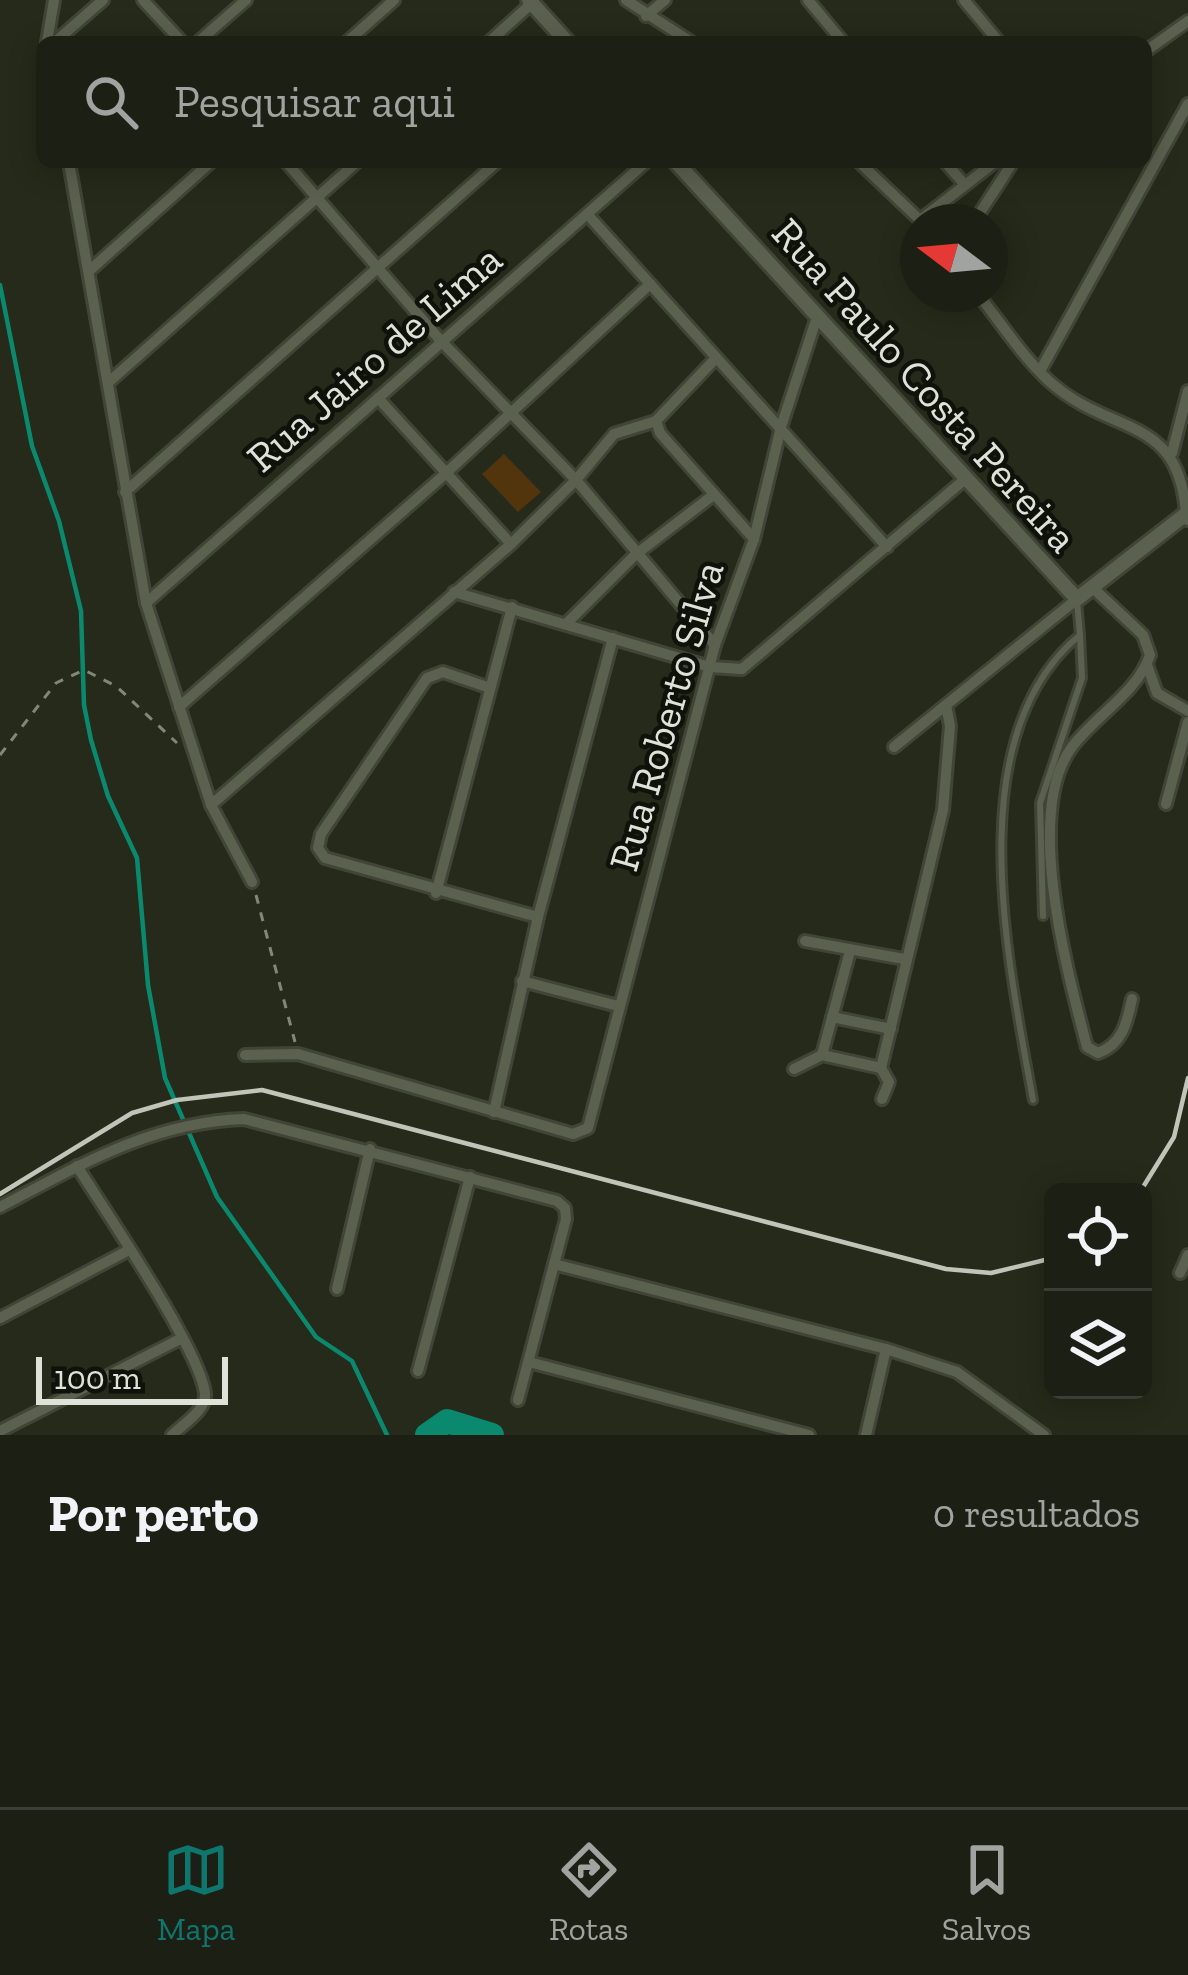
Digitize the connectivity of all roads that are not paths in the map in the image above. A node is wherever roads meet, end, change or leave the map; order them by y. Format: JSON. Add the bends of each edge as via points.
{"nodes":[{"id":1,"x":54,"y":0,"type":"edge"},
{"id":2,"x":103,"y":0,"type":"edge"},
{"id":3,"x":143,"y":0,"type":"edge"},
{"id":4,"x":246,"y":0,"type":"edge"},
{"id":5,"x":394,"y":0,"type":"edge"},
{"id":6,"x":626,"y":0,"type":"edge"},
{"id":7,"x":665,"y":0,"type":"edge"},
{"id":8,"x":808,"y":0,"type":"edge"},
{"id":9,"x":964,"y":0,"type":"edge"},
{"id":10,"x":530,"y":2,"type":"edge"},
{"id":11,"x":646,"y":16,"type":"junction"},
{"id":12,"x":1188,"y":21,"type":"edge"},
{"id":13,"x":51,"y":36,"type":"edge"},
{"id":14,"x":58,"y":36,"type":"edge"},
{"id":15,"x":176,"y":36,"type":"edge"},
{"id":16,"x":205,"y":36,"type":"edge"},
{"id":17,"x":353,"y":36,"type":"edge"},
{"id":18,"x":495,"y":36,"type":"edge"},
{"id":19,"x":561,"y":36,"type":"edge"},
{"id":20,"x":681,"y":36,"type":"edge"},
{"id":21,"x":838,"y":36,"type":"edge"},
{"id":22,"x":994,"y":36,"type":"edge"},
{"id":23,"x":1152,"y":47,"type":"edge"},
{"id":24,"x":1188,"y":104,"type":"edge"},
{"id":25,"x":70,"y":168,"type":"edge"},
{"id":26,"x":204,"y":168,"type":"edge"},
{"id":27,"x":291,"y":168,"type":"edge"},
{"id":28,"x":350,"y":168,"type":"edge"},
{"id":29,"x":490,"y":168,"type":"edge"},
{"id":30,"x":639,"y":168,"type":"edge"},
{"id":31,"x":681,"y":168,"type":"edge"},
{"id":32,"x":866,"y":168,"type":"edge"},
{"id":33,"x":950,"y":168,"type":"edge"},
{"id":34,"x":987,"y":168,"type":"edge"},
{"id":35,"x":1009,"y":168,"type":"edge"},
{"id":36,"x":964,"y":185,"type":"junction"},
{"id":37,"x":318,"y":198,"type":"junction"},
{"id":38,"x":903,"y":204,"type":"edge"},
{"id":39,"x":941,"y":204,"type":"edge"},
{"id":40,"x":986,"y":204,"type":"edge"},
{"id":41,"x":588,"y":215,"type":"junction"},
{"id":42,"x":378,"y":268,"type":"junction"},
{"id":43,"x":89,"y":271,"type":"junction"},
{"id":44,"x":650,"y":284,"type":"junction"},
{"id":45,"x":992,"y":312,"type":"edge"},
{"id":46,"x":818,"y":317,"type":"junction"},
{"id":47,"x":441,"y":341,"type":"junction"},
{"id":48,"x":716,"y":358,"type":"junction"},
{"id":49,"x":1040,"y":371,"type":"junction"},
{"id":50,"x":110,"y":381,"type":"junction"},
{"id":51,"x":1188,"y":391,"type":"edge"},
{"id":52,"x":378,"y":398,"type":"junction"},
{"id":53,"x":512,"y":412,"type":"junction"},
{"id":54,"x":656,"y":421,"type":"junction"},
{"id":55,"x":781,"y":427,"type":"junction"},
{"id":56,"x":1172,"y":453,"type":"junction"},
{"id":57,"x":444,"y":475,"type":"junction"},
{"id":58,"x":1186,"y":477,"type":"edge"},
{"id":59,"x":576,"y":480,"type":"junction"},
{"id":60,"x":964,"y":480,"type":"junction"},
{"id":61,"x":125,"y":492,"type":"junction"},
{"id":62,"x":712,"y":496,"type":"junction"},
{"id":63,"x":1187,"y":516,"type":"edge"},
{"id":64,"x":754,"y":539,"type":"junction"},
{"id":65,"x":512,"y":544,"type":"junction"},
{"id":66,"x":887,"y":548,"type":"junction"},
{"id":67,"x":635,"y":555,"type":"junction"},
{"id":68,"x":1094,"y":588,"type":"junction"},
{"id":69,"x":454,"y":592,"type":"junction"},
{"id":70,"x":1076,"y":599,"type":"junction"},
{"id":71,"x":146,"y":603,"type":"junction"},
{"id":72,"x":512,"y":607,"type":"junction"},
{"id":73,"x":567,"y":623,"type":"junction"},
{"id":74,"x":1080,"y":635,"type":"junction"},
{"id":75,"x":613,"y":638,"type":"junction"},
{"id":76,"x":715,"y":645,"type":"junction"},
{"id":77,"x":1147,"y":665,"type":"junction"},
{"id":78,"x":710,"y":667,"type":"junction"},
{"id":79,"x":490,"y":688,"type":"junction"},
{"id":80,"x":946,"y":705,"type":"junction"},
{"id":81,"x":179,"y":707,"type":"junction"},
{"id":82,"x":1188,"y":711,"type":"edge"},
{"id":83,"x":1188,"y":722,"type":"edge"},
{"id":84,"x":894,"y":747,"type":"dead end"},
{"id":85,"x":1166,"y":804,"type":"dead end"},
{"id":86,"x":211,"y":805,"type":"junction"},
{"id":87,"x":252,"y":882,"type":"road end"},
{"id":88,"x":436,"y":893,"type":"junction"},
{"id":89,"x":1042,"y":916,"type":"dead end"},
{"id":90,"x":538,"y":917,"type":"junction"},
{"id":91,"x":805,"y":941,"type":"dead end"},
{"id":92,"x":850,"y":951,"type":"junction"},
{"id":93,"x":904,"y":958,"type":"junction"},
{"id":94,"x":522,"y":981,"type":"junction"},
{"id":95,"x":1132,"y":999,"type":"dead end"},
{"id":96,"x":618,"y":1006,"type":"junction"},
{"id":97,"x":832,"y":1017,"type":"junction"},
{"id":98,"x":891,"y":1030,"type":"junction"},
{"id":99,"x":245,"y":1055,"type":"dead end"},
{"id":100,"x":822,"y":1055,"type":"junction"},
{"id":101,"x":794,"y":1069,"type":"dead end"},
{"id":102,"x":881,"y":1069,"type":"junction"},
{"id":103,"x":882,"y":1099,"type":"dead end"},
{"id":104,"x":1033,"y":1100,"type":"dead end"},
{"id":105,"x":494,"y":1112,"type":"junction"},
{"id":106,"x":370,"y":1149,"type":"junction"},
{"id":107,"x":77,"y":1166,"type":"junction"},
{"id":108,"x":470,"y":1177,"type":"junction"},
{"id":109,"x":0,"y":1207,"type":"edge"},
{"id":110,"x":129,"y":1250,"type":"junction"},
{"id":111,"x":1188,"y":1255,"type":"edge"},
{"id":112,"x":554,"y":1264,"type":"junction"},
{"id":113,"x":1180,"y":1273,"type":"dead end"},
{"id":114,"x":337,"y":1289,"type":"dead end"},
{"id":115,"x":0,"y":1318,"type":"edge"},
{"id":116,"x":181,"y":1339,"type":"junction"},
{"id":117,"x":886,"y":1349,"type":"junction"},
{"id":118,"x":529,"y":1362,"type":"junction"},
{"id":119,"x":418,"y":1370,"type":"dead end"},
{"id":120,"x":518,"y":1400,"type":"dead end"},
{"id":121,"x":0,"y":1431,"type":"edge"},
{"id":122,"x":172,"y":1435,"type":"edge"},
{"id":123,"x":808,"y":1435,"type":"edge"},
{"id":124,"x":866,"y":1435,"type":"edge"},
{"id":125,"x":1044,"y":1435,"type":"edge"}],
"edges":[{"from":1,"to":13,"type":"street"},
{"from":2,"to":14,"type":"street"},
{"from":3,"to":15,"type":"street"},
{"from":4,"to":16,"type":"street"},
{"from":5,"to":17,"type":"street"},
{"from":6,"to":11,"type":"street"},
{"from":7,"to":11,"type":"street"},
{"from":8,"to":21,"type":"street"},
{"from":9,"to":22,"type":"street"},
{"from":10,"to":18,"type":"street"},
{"from":10,"to":19,"type":"street"},
{"from":11,"to":20,"type":"street"},
{"from":12,"to":23,"type":"street"},
{"from":24,"to":49,"type":"street"},
{"from":25,"to":43,"type":"street"},
{"from":26,"to":43,"type":"street"},
{"from":27,"to":37,"type":"street"},
{"from":28,"to":37,"type":"street"},
{"from":29,"to":42,"type":"street"},
{"from":30,"to":41,"type":"street","name":"Rua Jairo de Lima"},
{"from":31,"to":46,"type":"street","name":"Rua Paulo Costa Pereira"},
{"from":32,"to":38,"type":"street"},
{"from":33,"to":36,"type":"street"},
{"from":34,"to":36,"type":"street"},
{"from":35,"to":40,"type":"street"},
{"from":36,"to":39,"type":"street"},
{"from":37,"to":42,"type":"street"},
{"from":37,"to":50,"type":"street"},
{"from":41,"to":44,"type":"street"},
{"from":41,"to":47,"type":"street","name":"Rua Jairo de Lima"},
{"from":42,"to":47,"type":"street"},
{"from":42,"to":61,"type":"street"},
{"from":43,"to":50,"type":"street"},
{"from":44,"to":48,"type":"street"},
{"from":44,"to":53,"type":"street"},
{"from":45,"to":49,"type":"street"},
{"from":46,"to":55,"type":"street","name":"Rua Roberto Silva"},
{"from":46,"to":60,"type":"street","name":"Rua Paulo Costa Pereira"},
{"from":47,"to":52,"type":"street","name":"Rua Jairo de Lima"},
{"from":47,"to":53,"type":"street"},
{"from":48,"to":54,"type":"street"},
{"from":48,"to":55,"type":"street"},
{"from":49,"to":56,"type":"street"},
{"from":50,"to":61,"type":"street"},
{"from":51,"to":56,"type":"street"},
{"from":52,"to":57,"type":"street"},
{"from":52,"to":71,"type":"street","name":"Rua Jairo de Lima"},
{"from":53,"to":57,"type":"street"},
{"from":53,"to":59,"type":"street"},
{"from":54,"to":59,"type":"street","via":[[614,434]]},
{"from":54,"to":62,"type":"street"},
{"from":55,"to":64,"type":"street","name":"Rua Roberto Silva"},
{"from":55,"to":66,"type":"street"},
{"from":56,"to":58,"type":"street"},
{"from":57,"to":65,"type":"street"},
{"from":57,"to":81,"type":"street"},
{"from":58,"to":63,"type":"street"},
{"from":59,"to":65,"type":"street"},
{"from":59,"to":67,"type":"street"},
{"from":60,"to":66,"type":"street"},
{"from":60,"to":70,"type":"street","name":"Rua Paulo Costa Pereira"},
{"from":61,"to":71,"type":"street"},
{"from":62,"to":64,"type":"street"},
{"from":62,"to":67,"type":"street"},
{"from":63,"to":68,"type":"street"},
{"from":64,"to":76,"type":"street","name":"Rua Roberto Silva"},
{"from":65,"to":69,"type":"street"},
{"from":66,"to":78,"type":"street","via":[[754,662]]},
{"from":67,"to":73,"type":"street"},
{"from":67,"to":76,"type":"street"},
{"from":68,"to":70,"type":"street"},
{"from":68,"to":77,"type":"street","via":[[1147,640]]},
{"from":69,"to":72,"type":"street"},
{"from":69,"to":86,"type":"street"},
{"from":70,"to":74,"type":"lane"},
{"from":70,"to":80,"type":"street"},
{"from":71,"to":81,"type":"street"},
{"from":72,"to":73,"type":"street"},
{"from":72,"to":79,"type":"street"},
{"from":73,"to":75,"type":"street"},
{"from":74,"to":89,"type":"lane","via":[[1082,678],[1040,803]]},
{"from":74,"to":104,"type":"lane","via":[[1045,669],[1026,709],[1001,826],[1001,923]]},
{"from":75,"to":78,"type":"street"},
{"from":75,"to":90,"type":"street"},
{"from":76,"to":78,"type":"street","name":"Rua Roberto Silva"},
{"from":77,"to":82,"type":"street","via":[[1157,692]]},
{"from":77,"to":95,"type":"street","via":[[1069,750],[1052,809],[1056,901],[1088,1047],[1108,1050],[1126,1030]]},
{"from":78,"to":96,"type":"street","name":"Rua Roberto Silva"},
{"from":79,"to":88,"type":"street"},
{"from":79,"to":88,"type":"street","via":[[443,672],[427,678],[321,834],[325,858]]},
{"from":80,"to":84,"type":"street"},
{"from":80,"to":93,"type":"street","via":[[943,810]]},
{"from":81,"to":86,"type":"street"},
{"from":83,"to":85,"type":"street"},
{"from":86,"to":87,"type":"street"},
{"from":88,"to":90,"type":"street"},
{"from":90,"to":94,"type":"street"},
{"from":91,"to":92,"type":"street"},
{"from":92,"to":93,"type":"street"},
{"from":92,"to":97,"type":"street"},
{"from":93,"to":98,"type":"street"},
{"from":94,"to":96,"type":"street"},
{"from":94,"to":105,"type":"street"},
{"from":96,"to":105,"type":"street","name":"Rua Roberto Silva","via":[[583,1134]]},
{"from":97,"to":98,"type":"street"},
{"from":97,"to":100,"type":"street"},
{"from":98,"to":102,"type":"street"},
{"from":99,"to":105,"type":"street","via":[[298,1054]]},
{"from":100,"to":101,"type":"street"},
{"from":100,"to":102,"type":"street"},
{"from":102,"to":103,"type":"street","via":[[889,1082]]},
{"from":106,"to":107,"type":"street","via":[[244,1119],[192,1121]]},
{"from":106,"to":108,"type":"street"},
{"from":106,"to":114,"type":"street"},
{"from":107,"to":109,"type":"street"},
{"from":107,"to":110,"type":"street"},
{"from":108,"to":112,"type":"street","via":[[566,1208]]},
{"from":108,"to":119,"type":"street"},
{"from":110,"to":115,"type":"street"},
{"from":110,"to":116,"type":"street"},
{"from":111,"to":113,"type":"street"},
{"from":112,"to":117,"type":"street"},
{"from":112,"to":118,"type":"street"},
{"from":116,"to":121,"type":"street"},
{"from":116,"to":122,"type":"street","via":[[205,1394],[202,1408]]},
{"from":117,"to":124,"type":"street"},
{"from":117,"to":125,"type":"street","via":[[957,1372]]},
{"from":118,"to":120,"type":"street"},
{"from":118,"to":123,"type":"street"}]}
